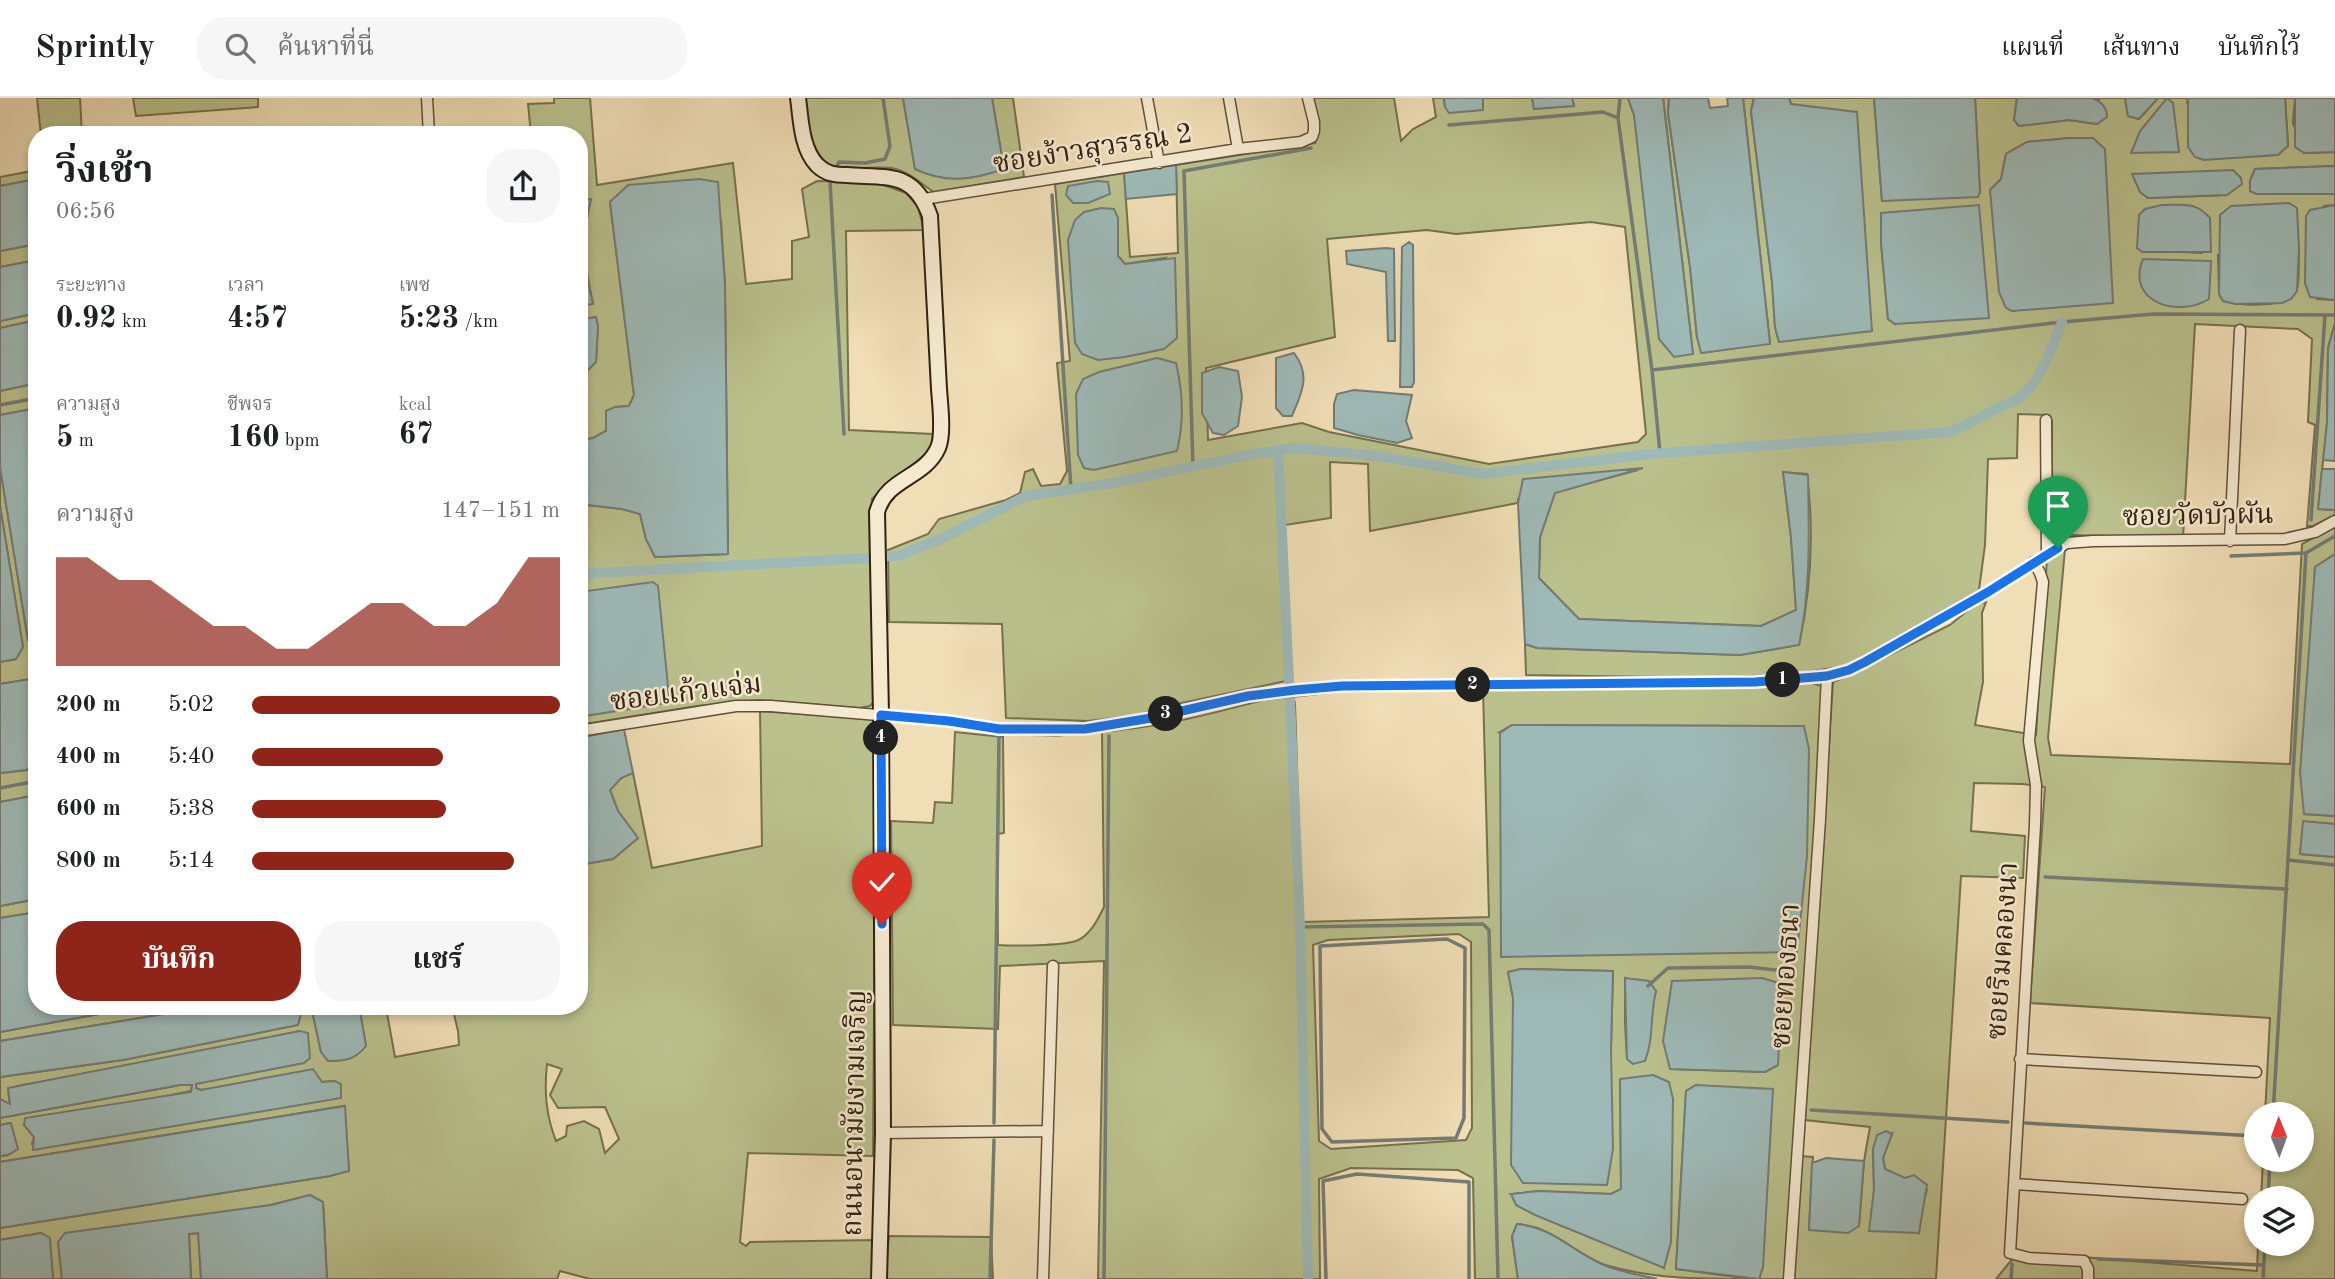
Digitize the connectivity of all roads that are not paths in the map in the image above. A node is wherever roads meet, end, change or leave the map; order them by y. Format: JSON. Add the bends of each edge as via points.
{"nodes":[{"id":1,"x":427,"y":98,"type":"edge"},
{"id":2,"x":798,"y":98,"type":"edge"},
{"id":3,"x":1147,"y":98,"type":"edge"},
{"id":4,"x":1229,"y":98,"type":"edge"},
{"id":5,"x":1308,"y":98,"type":"edge"},
{"id":6,"x":429,"y":126,"type":"edge"},
{"id":7,"x":1238,"y":149,"type":"junction"},
{"id":8,"x":1159,"y":163,"type":"junction"},
{"id":9,"x":924,"y":199,"type":"junction"},
{"id":10,"x":2240,"y":330,"type":"dead end"},
{"id":11,"x":2046,"y":420,"type":"dead end"},
{"id":12,"x":2335,"y":521,"type":"edge"},
{"id":13,"x":2230,"y":541,"type":"junction"},
{"id":14,"x":2047,"y":555,"type":"junction"},
{"id":15,"x":2034,"y":562,"type":"junction"},
{"id":16,"x":1827,"y":676,"type":"junction"},
{"id":17,"x":881,"y":715,"type":"junction"},
{"id":18,"x":588,"y":730,"type":"edge"},
{"id":19,"x":1053,"y":966,"type":"dead end"},
{"id":20,"x":2020,"y":1059,"type":"junction"},
{"id":21,"x":2256,"y":1072,"type":"dead end"},
{"id":22,"x":1048,"y":1131,"type":"junction"},
{"id":23,"x":883,"y":1133,"type":"junction"},
{"id":24,"x":2014,"y":1184,"type":"junction"},
{"id":25,"x":2242,"y":1199,"type":"dead end"},
{"id":26,"x":879,"y":1279,"type":"edge"},
{"id":27,"x":1043,"y":1279,"type":"edge"},
{"id":28,"x":1789,"y":1279,"type":"edge"},
{"id":29,"x":2088,"y":1279,"type":"edge"}],
"edges":[{"from":1,"to":6,"type":"street"},
{"from":2,"to":9,"type":"street","via":[[803,134],[816,164],[831,174],[911,184]]},
{"from":3,"to":8,"type":"street"},
{"from":4,"to":7,"type":"street"},
{"from":5,"to":7,"type":"street","name":"ซอยง้าวสุวรรณ 2","via":[[1314,122],[1311,137]]},
{"from":7,"to":8,"type":"street","name":"ซอยง้าวสุวรรณ 2"},
{"from":8,"to":9,"type":"street","name":"ซอยง้าวสุวรรณ 2"},
{"from":9,"to":17,"type":"street","name":"ถนนอนามัยงามเจริญ","via":[[930,216],[940,445],[918,471],[889,489],[877,512]]},
{"from":10,"to":13,"type":"street"},
{"from":11,"to":14,"type":"street"},
{"from":12,"to":13,"type":"street","name":"ซอยวัดบัวผัน","via":[[2302,536]]},
{"from":13,"to":14,"type":"street","name":"ซอยวัดบัวผัน","via":[[2093,541],[2067,543]]},
{"from":14,"to":15,"type":"street","name":"ซอยวัดบัวผัน"},
{"from":15,"to":16,"type":"street","name":"ซอยวัดบัวผัน","via":[[1865,662]]},
{"from":15,"to":20,"type":"street","name":"ซอยริมคลองนา","via":[[2043,582],[2029,741],[2036,785]]},
{"from":16,"to":17,"type":"street","name":"ซอยวัดบัวผัน","via":[[1755,682],[1342,686],[1248,696],[1115,725],[1071,729],[999,729]]},
{"from":16,"to":28,"type":"street","name":"ซอยทองธนา"},
{"from":17,"to":18,"type":"street","name":"ซอยแก้วแจ่ม","via":[[736,706]]},
{"from":17,"to":23,"type":"street","name":"ถนนอนามัยงามเจริญ"},
{"from":19,"to":22,"type":"street"},
{"from":20,"to":21,"type":"street"},
{"from":20,"to":24,"type":"street","name":"ซอยริมคลองนา"},
{"from":22,"to":23,"type":"street"},
{"from":22,"to":27,"type":"street"},
{"from":23,"to":26,"type":"street","name":"ถนนอนามัยงามเจริญ"},
{"from":24,"to":25,"type":"street"},
{"from":24,"to":29,"type":"street","name":"ซอยริมคลองนา","via":[[2010,1253],[2084,1261]]}]}
